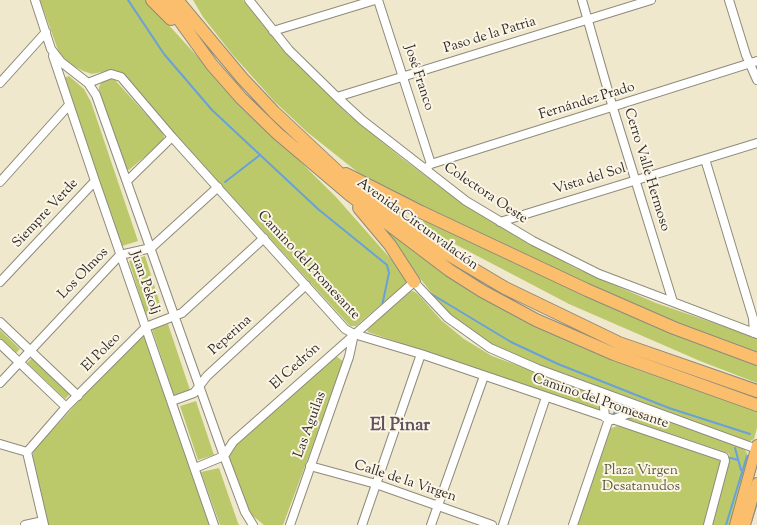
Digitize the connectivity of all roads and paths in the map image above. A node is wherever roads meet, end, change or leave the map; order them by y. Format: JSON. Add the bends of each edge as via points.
{"nodes":[{"id":1,"x":35,"y":0,"type":"edge"},
{"id":2,"x":152,"y":0,"type":"edge"},
{"id":3,"x":165,"y":0,"type":"edge"},
{"id":4,"x":177,"y":0,"type":"edge"},
{"id":5,"x":186,"y":0,"type":"edge"},
{"id":6,"x":249,"y":0,"type":"edge"},
{"id":7,"x":374,"y":0,"type":"edge"},
{"id":8,"x":378,"y":0,"type":"edge"},
{"id":9,"x":582,"y":0,"type":"edge"},
{"id":10,"x":651,"y":0,"type":"edge"},
{"id":11,"x":729,"y":0,"type":"edge"},
{"id":12,"x":588,"y":19,"type":"junction"},
{"id":13,"x":273,"y":31,"type":"junction"},
{"id":14,"x":46,"y":32,"type":"junction"},
{"id":15,"x":207,"y":37,"type":"junction"},
{"id":16,"x":198,"y":47,"type":"junction"},
{"id":17,"x":51,"y":49,"type":"junction"},
{"id":18,"x":754,"y":62,"type":"edge"},
{"id":19,"x":404,"y":77,"type":"junction"},
{"id":20,"x":757,"y":80,"type":"edge"},
{"id":21,"x":0,"y":83,"type":"edge"},
{"id":22,"x":88,"y":83,"type":"junction"},
{"id":23,"x":337,"y":97,"type":"junction"},
{"id":24,"x":69,"y":105,"type":"junction"},
{"id":25,"x":613,"y":108,"type":"junction"},
{"id":26,"x":172,"y":137,"type":"junction"},
{"id":27,"x":757,"y":143,"type":"edge"},
{"id":28,"x":705,"y":159,"type":"junction"},
{"id":29,"x":327,"y":162,"type":"junction"},
{"id":30,"x":314,"y":166,"type":"junction"},
{"id":31,"x":428,"y":167,"type":"junction"},
{"id":32,"x":127,"y":180,"type":"junction"},
{"id":33,"x":635,"y":180,"type":"junction"},
{"id":34,"x":95,"y":181,"type":"junction"},
{"id":35,"x":0,"y":182,"type":"edge"},
{"id":36,"x":218,"y":187,"type":"junction"},
{"id":37,"x":500,"y":222,"type":"junction"},
{"id":38,"x":264,"y":238,"type":"junction"},
{"id":39,"x":151,"y":248,"type":"junction"},
{"id":40,"x":120,"y":255,"type":"junction"},
{"id":41,"x":0,"y":282,"type":"edge"},
{"id":42,"x":414,"y":282,"type":"junction"},
{"id":43,"x":306,"y":285,"type":"junction"},
{"id":44,"x":673,"y":302,"type":"junction"},
{"id":45,"x":175,"y":316,"type":"junction"},
{"id":46,"x":0,"y":322,"type":"edge"},
{"id":47,"x":146,"y":327,"type":"junction"},
{"id":48,"x":755,"y":333,"type":"edge"},
{"id":49,"x":354,"y":334,"type":"junction"},
{"id":50,"x":0,"y":344,"type":"edge"},
{"id":51,"x":30,"y":350,"type":"junction"},
{"id":52,"x":422,"y":354,"type":"junction"},
{"id":53,"x":757,"y":359,"type":"edge"},
{"id":54,"x":19,"y":362,"type":"junction"},
{"id":55,"x":484,"y":376,"type":"junction"},
{"id":56,"x":0,"y":383,"type":"edge"},
{"id":57,"x":200,"y":387,"type":"junction"},
{"id":58,"x":595,"y":390,"type":"junction"},
{"id":59,"x":756,"y":391,"type":"edge"},
{"id":60,"x":78,"y":396,"type":"junction"},
{"id":61,"x":546,"y":397,"type":"junction"},
{"id":62,"x":172,"y":401,"type":"junction"},
{"id":63,"x":755,"y":404,"type":"edge"},
{"id":64,"x":66,"y":408,"type":"junction"},
{"id":65,"x":650,"y":411,"type":"junction"},
{"id":66,"x":609,"y":419,"type":"junction"},
{"id":67,"x":0,"y":444,"type":"edge"},
{"id":68,"x":757,"y":448,"type":"edge"},
{"id":69,"x":27,"y":452,"type":"junction"},
{"id":70,"x":224,"y":456,"type":"junction"},
{"id":71,"x":310,"y":466,"type":"junction"},
{"id":72,"x":195,"y":468,"type":"junction"},
{"id":73,"x":376,"y":484,"type":"junction"},
{"id":74,"x":756,"y":490,"type":"edge"},
{"id":75,"x":438,"y":506,"type":"junction"},
{"id":76,"x":44,"y":523,"type":"edge"},
{"id":77,"x":25,"y":525,"type":"edge"},
{"id":78,"x":214,"y":525,"type":"edge"},
{"id":79,"x":252,"y":525,"type":"edge"},
{"id":80,"x":290,"y":525,"type":"edge"},
{"id":81,"x":362,"y":525,"type":"edge"},
{"id":82,"x":432,"y":525,"type":"edge"},
{"id":83,"x":492,"y":525,"type":"edge"},
{"id":84,"x":503,"y":525,"type":"edge"},
{"id":85,"x":574,"y":525,"type":"edge"},
{"id":86,"x":708,"y":525,"type":"edge"},
{"id":87,"x":735,"y":525,"type":"edge"},
{"id":88,"x":745,"y":525,"type":"edge"}],
"edges":[{"from":1,"to":14,"type":"street"},
{"from":2,"to":16,"type":"highway"},
{"from":3,"to":16,"type":"highway","name":"Avenida Circunvalación"},
{"from":4,"to":15,"type":"highway","name":"Avenida Circunvalación"},
{"from":5,"to":15,"type":"highway"},
{"from":6,"to":13,"type":"street","name":"Colectora Oeste"},
{"from":7,"to":13,"type":"street"},
{"from":8,"to":19,"type":"street","name":"José Franco"},
{"from":9,"to":12,"type":"street","name":"Cerro Valle Hermoso"},
{"from":10,"to":12,"type":"street","name":"Paso de la Patria"},
{"from":11,"to":18,"type":"street"},
{"from":12,"to":19,"type":"street","name":"Paso de la Patria"},
{"from":12,"to":25,"type":"street","name":"Cerro Valle Hermoso"},
{"from":13,"to":23,"type":"street","name":"Colectora Oeste"},
{"from":14,"to":17,"type":"street"},
{"from":14,"to":21,"type":"street"},
{"from":15,"to":29,"type":"highway","name":"Avenida Circunvalación","via":[[274,112]]},
{"from":16,"to":30,"type":"highway","name":"Avenida Circunvalación","via":[[241,98]]},
{"from":17,"to":22,"type":"street","via":[[61,62]]},
{"from":17,"to":24,"type":"street","name":"Juan Pekolj"},
{"from":18,"to":20,"type":"street"},
{"from":18,"to":25,"type":"street","name":"Fernández Prado"},
{"from":19,"to":23,"type":"street","name":"Paso de la Patria"},
{"from":19,"to":31,"type":"street","name":"José Franco"},
{"from":22,"to":26,"type":"street","name":"Camino del Promesante","via":[[111,74],[120,77]]},
{"from":22,"to":32,"type":"street","name":"Juan Pekolj","via":[[96,96]]},
{"from":23,"to":31,"type":"street","name":"Colectora Oeste","via":[[362,120]]},
{"from":24,"to":34,"type":"street","name":"Juan Pekolj"},
{"from":24,"to":35,"type":"street"},
{"from":25,"to":31,"type":"street","name":"Fernández Prado"},
{"from":25,"to":33,"type":"street","name":"Cerro Valle Hermoso"},
{"from":26,"to":32,"type":"street"},
{"from":26,"to":36,"type":"street","name":"Camino del Promesante"},
{"from":27,"to":28,"type":"street","name":"Vista del Sol"},
{"from":28,"to":33,"type":"street","name":"Vista del Sol"},
{"from":28,"to":48,"type":"street","via":[[753,318]]},
{"from":29,"to":53,"type":"highway","via":[[421,212],[587,290],[674,328]]},
{"from":29,"to":59,"type":"highway","name":"Avenida Circunvalación","via":[[354,187],[436,247],[505,288],[619,343]]},
{"from":30,"to":42,"type":"highway","via":[[376,228]]},
{"from":30,"to":63,"type":"highway","name":"Avenida Circunvalación","via":[[428,256],[482,291],[536,320],[614,354]]},
{"from":31,"to":37,"type":"street","name":"Colectora Oeste","via":[[466,201]]},
{"from":32,"to":39,"type":"street","name":"Juan Pekolj"},
{"from":33,"to":37,"type":"street","name":"Vista del Sol"},
{"from":33,"to":44,"type":"street","name":"Cerro Valle Hermoso"},
{"from":34,"to":40,"type":"street","name":"Juan Pekolj"},
{"from":34,"to":41,"type":"street","name":"Siempre Verde"},
{"from":36,"to":38,"type":"street","name":"Camino del Promesante"},
{"from":36,"to":39,"type":"street","name":"Los Olmos"},
{"from":37,"to":44,"type":"street","name":"Colectora Oeste","via":[[599,274]]},
{"from":38,"to":43,"type":"street","name":"Camino del Promesante"},
{"from":38,"to":45,"type":"street","name":"El Poleo","via":[[182,313]]},
{"from":39,"to":40,"type":"street","name":"Los Olmos"},
{"from":39,"to":45,"type":"street","name":"Juan Pekolj"},
{"from":40,"to":47,"type":"street","name":"Juan Pekolj"},
{"from":40,"to":51,"type":"street","name":"Los Olmos"},
{"from":42,"to":49,"type":"street","name":"El Cedrón"},
{"from":42,"to":58,"type":"street","via":[[448,318],[490,348]]},
{"from":43,"to":49,"type":"street","name":"Camino del Promesante","via":[[345,329]]},
{"from":43,"to":57,"type":"street","name":"Peperina","via":[[207,376]]},
{"from":44,"to":48,"type":"street","name":"Colectora Oeste"},
{"from":45,"to":47,"type":"street","name":"El Poleo"},
{"from":45,"to":57,"type":"street","name":"Juan Pekolj"},
{"from":46,"to":51,"type":"street"},
{"from":47,"to":60,"type":"street","name":"El Poleo"},
{"from":47,"to":62,"type":"street","name":"Juan Pekolj"},
{"from":49,"to":52,"type":"street","name":"Camino del Promesante"},
{"from":49,"to":70,"type":"street","name":"El Cedrón","via":[[233,442]]},
{"from":49,"to":71,"type":"street","name":"Las Aguilas","via":[[349,358]]},
{"from":50,"to":54,"type":"street"},
{"from":51,"to":54,"type":"street","name":"Los Olmos"},
{"from":51,"to":60,"type":"street"},
{"from":52,"to":55,"type":"street","name":"Camino del Promesante"},
{"from":52,"to":73,"type":"street"},
{"from":54,"to":56,"type":"street","name":"Los Olmos"},
{"from":54,"to":64,"type":"street"},
{"from":55,"to":61,"type":"street","name":"Camino del Promesante"},
{"from":55,"to":75,"type":"street"},
{"from":57,"to":62,"type":"street","name":"Peperina","via":[[194,393]]},
{"from":57,"to":70,"type":"street","name":"Juan Pekolj"},
{"from":58,"to":65,"type":"street"},
{"from":58,"to":66,"type":"street","via":[[603,397]]},
{"from":60,"to":64,"type":"street","name":"El Poleo"},
{"from":61,"to":66,"type":"street","name":"Camino del Promesante"},
{"from":61,"to":84,"type":"street"},
{"from":62,"to":72,"type":"street","name":"Juan Pekolj"},
{"from":64,"to":69,"type":"street","name":"El Poleo"},
{"from":65,"to":66,"type":"street"},
{"from":65,"to":68,"type":"street"},
{"from":66,"to":85,"type":"street"},
{"from":66,"to":86,"type":"street","name":"Camino del Promesante","via":[[724,456],[726,461]]},
{"from":67,"to":69,"type":"street"},
{"from":68,"to":87,"type":"main road"},
{"from":69,"to":76,"type":"street"},
{"from":70,"to":72,"type":"street"},
{"from":70,"to":79,"type":"street","name":"Juan Pekolj"},
{"from":71,"to":73,"type":"street","name":"Calle de la Virgen"},
{"from":71,"to":80,"type":"street","name":"Las Aguilas"},
{"from":72,"to":78,"type":"street","name":"Juan Pekolj"},
{"from":73,"to":75,"type":"street","name":"Calle de la Virgen"},
{"from":73,"to":81,"type":"street"},
{"from":74,"to":88,"type":"main road"},
{"from":75,"to":82,"type":"street"},
{"from":75,"to":83,"type":"street","name":"Calle de la Virgen"},
{"from":76,"to":77,"type":"street"}]}
